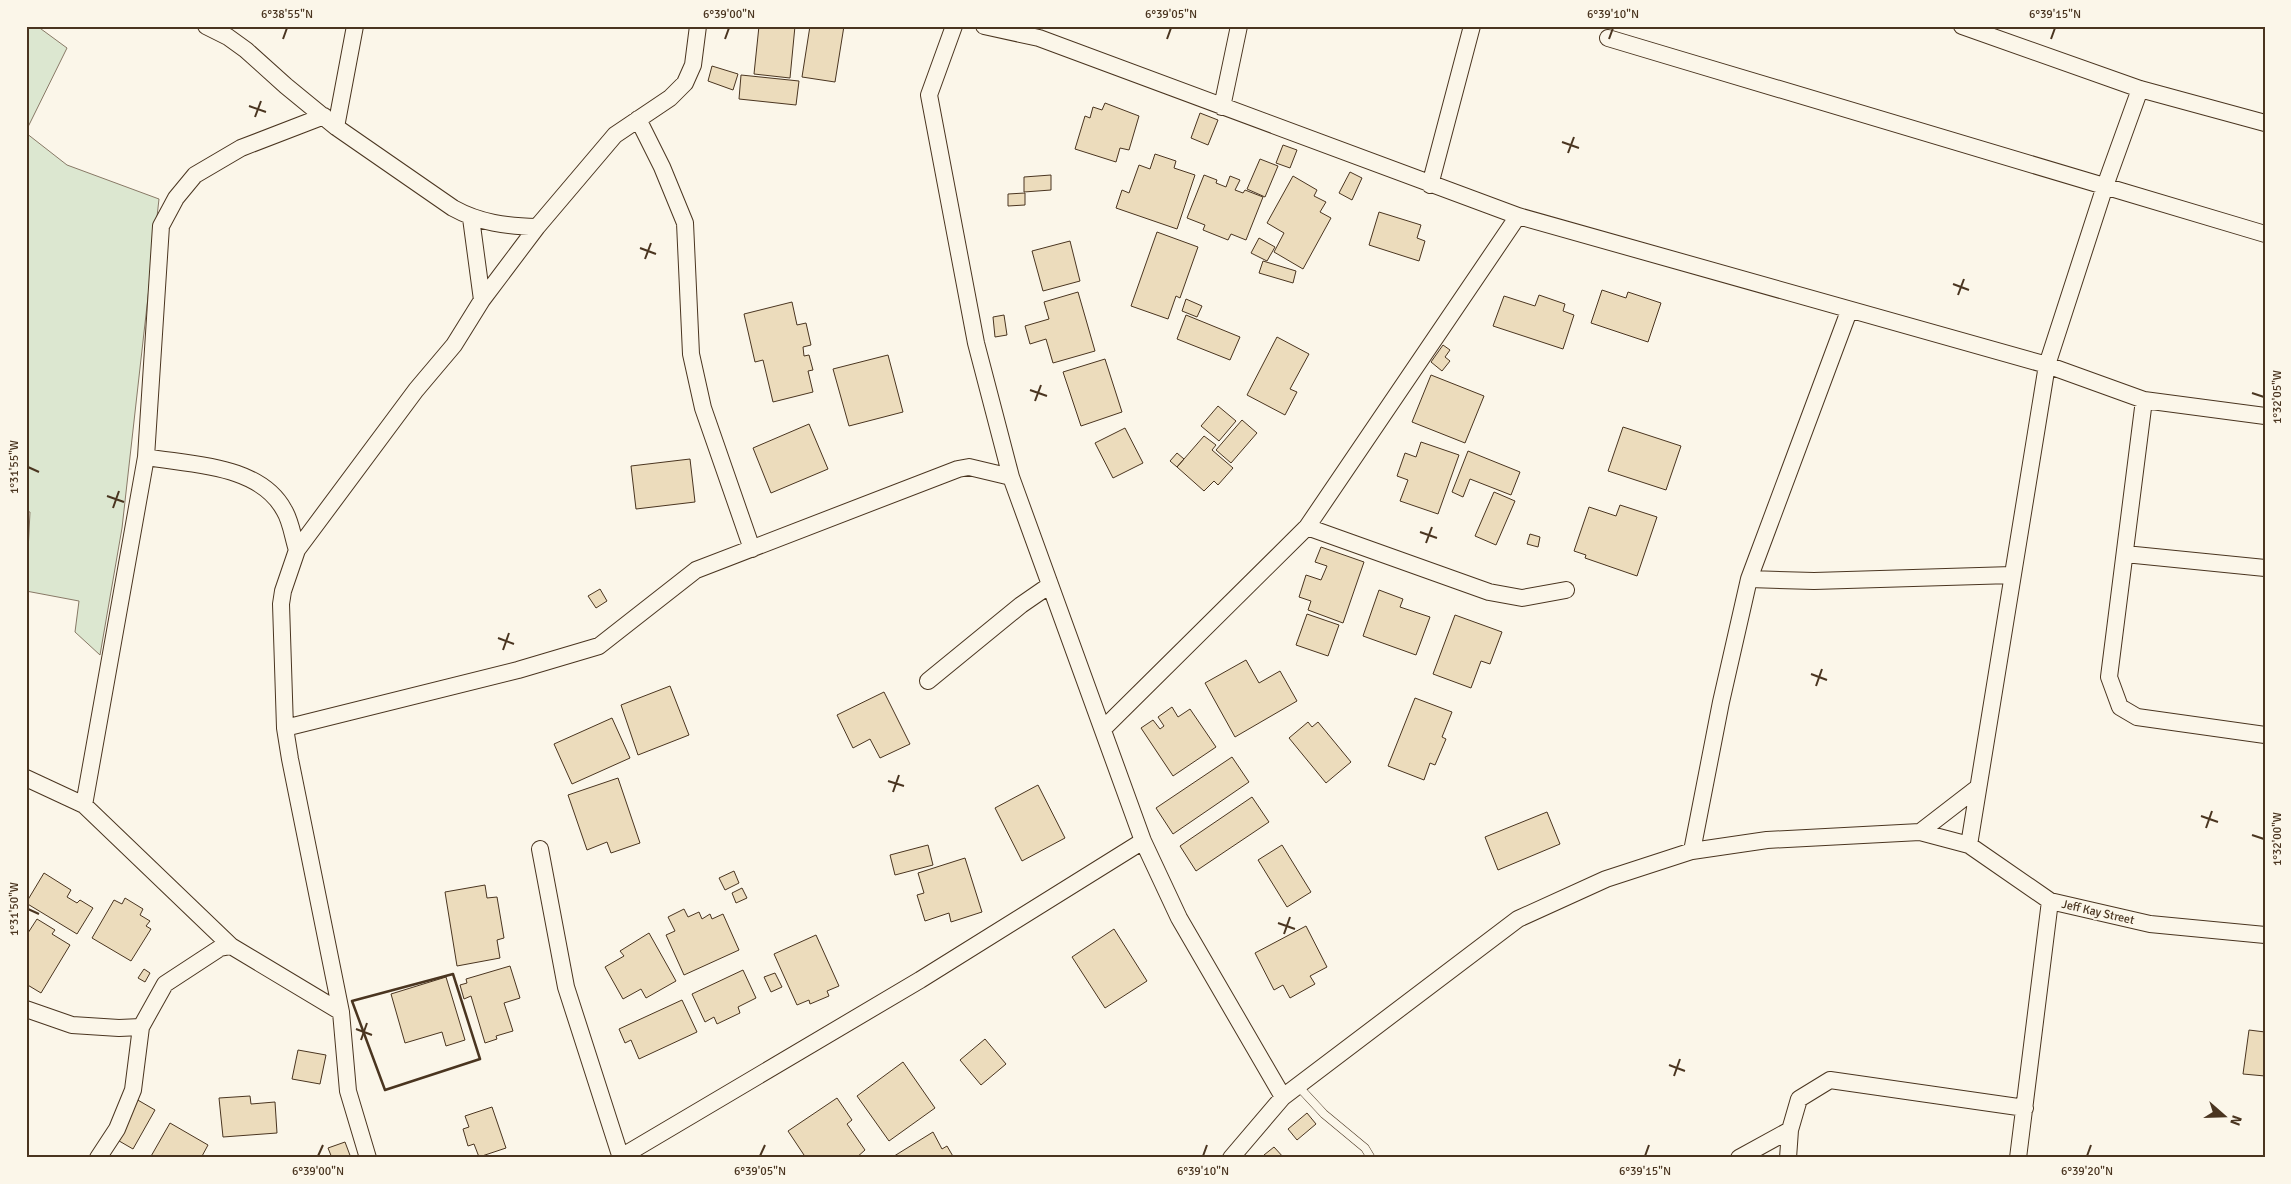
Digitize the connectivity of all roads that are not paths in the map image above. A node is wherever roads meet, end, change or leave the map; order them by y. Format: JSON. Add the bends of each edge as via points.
{"nodes":[{"id":1,"x":206,"y":26,"type":"edge"},
{"id":2,"x":355,"y":26,"type":"edge"},
{"id":3,"x":698,"y":26,"type":"edge"},
{"id":4,"x":954,"y":26,"type":"edge"},
{"id":5,"x":984,"y":26,"type":"edge"},
{"id":6,"x":1239,"y":26,"type":"edge"},
{"id":7,"x":1472,"y":26,"type":"edge"},
{"id":8,"x":1962,"y":26,"type":"edge"},
{"id":9,"x":1040,"y":32,"type":"edge"},
{"id":10,"x":1608,"y":38,"type":"dead end"},
{"id":11,"x":2140,"y":89,"type":"junction"},
{"id":12,"x":1222,"y":108,"type":"junction"},
{"id":13,"x":638,"y":119,"type":"junction"},
{"id":14,"x":330,"y":122,"type":"junction"},
{"id":15,"x":2265,"y":124,"type":"edge"},
{"id":16,"x":1430,"y":185,"type":"junction"},
{"id":17,"x":2105,"y":186,"type":"junction"},
{"id":18,"x":1518,"y":216,"type":"junction"},
{"id":19,"x":471,"y":218,"type":"junction"},
{"id":20,"x":537,"y":227,"type":"junction"},
{"id":21,"x":2265,"y":234,"type":"edge"},
{"id":22,"x":482,"y":300,"type":"junction"},
{"id":23,"x":1848,"y":311,"type":"junction"},
{"id":24,"x":2047,"y":366,"type":"junction"},
{"id":25,"x":2144,"y":400,"type":"junction"},
{"id":26,"x":2265,"y":416,"type":"edge"},
{"id":27,"x":146,"y":457,"type":"junction"},
{"id":28,"x":1011,"y":477,"type":"junction"},
{"id":29,"x":1307,"y":527,"type":"junction"},
{"id":30,"x":752,"y":549,"type":"junction"},
{"id":31,"x":297,"y":550,"type":"junction"},
{"id":32,"x":2125,"y":554,"type":"junction"},
{"id":33,"x":2265,"y":568,"type":"edge"},
{"id":34,"x":2012,"y":575,"type":"junction"},
{"id":35,"x":1749,"y":579,"type":"junction"},
{"id":36,"x":1050,"y":585,"type":"junction"},
{"id":37,"x":1566,"y":590,"type":"dead end"},
{"id":38,"x":928,"y":681,"type":"dead end"},
{"id":39,"x":285,"y":728,"type":"junction"},
{"id":40,"x":1103,"y":729,"type":"junction"},
{"id":41,"x":2265,"y":735,"type":"edge"},
{"id":42,"x":26,"y":778,"type":"edge"},
{"id":43,"x":1977,"y":788,"type":"junction"},
{"id":44,"x":84,"y":805,"type":"junction"},
{"id":45,"x":1920,"y":832,"type":"junction"},
{"id":46,"x":1143,"y":841,"type":"junction"},
{"id":47,"x":1969,"y":845,"type":"junction"},
{"id":48,"x":540,"y":849,"type":"dead end"},
{"id":49,"x":1692,"y":852,"type":"junction"},
{"id":50,"x":2050,"y":901,"type":"junction"},
{"id":51,"x":2265,"y":935,"type":"edge"},
{"id":52,"x":231,"y":946,"type":"junction"},
{"id":53,"x":26,"y":1009,"type":"edge"},
{"id":54,"x":342,"y":1012,"type":"junction"},
{"id":55,"x":141,"y":1027,"type":"junction"},
{"id":56,"x":1298,"y":1086,"type":"junction"},
{"id":57,"x":1284,"y":1097,"type":"junction"},
{"id":58,"x":2025,"y":1108,"type":"junction"},
{"id":59,"x":1790,"y":1130,"type":"junction"},
{"id":60,"x":621,"y":1157,"type":"edge"},
{"id":61,"x":98,"y":1158,"type":"edge"},
{"id":62,"x":368,"y":1158,"type":"edge"},
{"id":63,"x":1231,"y":1158,"type":"edge"},
{"id":64,"x":1371,"y":1158,"type":"edge"},
{"id":65,"x":1739,"y":1158,"type":"edge"},
{"id":66,"x":1788,"y":1158,"type":"edge"},
{"id":67,"x":2018,"y":1158,"type":"edge"}],
"edges":[{"from":1,"to":14,"type":"street","via":[[246,50]]},
{"from":2,"to":14,"type":"street"},
{"from":3,"to":13,"type":"street","via":[[693,65],[685,83],[670,98]]},
{"from":4,"to":28,"type":"street","via":[[929,94],[976,343]]},
{"from":5,"to":9,"type":"street"},
{"from":6,"to":12,"type":"street"},
{"from":7,"to":16,"type":"street"},
{"from":8,"to":11,"type":"street"},
{"from":9,"to":12,"type":"street"},
{"from":10,"to":17,"type":"street"},
{"from":11,"to":15,"type":"street"},
{"from":11,"to":17,"type":"street"},
{"from":12,"to":16,"type":"street"},
{"from":13,"to":20,"type":"street","via":[[615,135]]},
{"from":13,"to":30,"type":"street","via":[[685,223],[691,354],[703,408]]},
{"from":14,"to":19,"type":"street"},
{"from":14,"to":27,"type":"street","via":[[240,148],[195,175],[176,198],[161,226]]},
{"from":16,"to":18,"type":"street"},
{"from":17,"to":21,"type":"street"},
{"from":17,"to":24,"type":"street"},
{"from":18,"to":23,"type":"street"},
{"from":18,"to":29,"type":"street"},
{"from":19,"to":20,"type":"street","via":[[503,226]]},
{"from":19,"to":22,"type":"street"},
{"from":20,"to":22,"type":"street"},
{"from":22,"to":31,"type":"street","via":[[454,345],[416,390]]},
{"from":23,"to":24,"type":"street"},
{"from":23,"to":35,"type":"street"},
{"from":24,"to":25,"type":"street"},
{"from":24,"to":34,"type":"street"},
{"from":25,"to":26,"type":"street"},
{"from":25,"to":32,"type":"street"},
{"from":27,"to":31,"type":"street","via":[[232,472],[264,486],[284,510]]},
{"from":27,"to":44,"type":"street"},
{"from":28,"to":30,"type":"street","via":[[969,467],[958,469]]},
{"from":28,"to":36,"type":"street"},
{"from":29,"to":37,"type":"street","via":[[1489,592],[1522,598]]},
{"from":29,"to":40,"type":"street"},
{"from":30,"to":39,"type":"street","via":[[696,570],[599,646],[518,670]]},
{"from":31,"to":39,"type":"street","via":[[281,604]]},
{"from":32,"to":33,"type":"street"},
{"from":32,"to":41,"type":"street","via":[[2109,676],[2120,707],[2137,717]]},
{"from":34,"to":35,"type":"street","via":[[1814,581]]},
{"from":34,"to":43,"type":"street","via":[[1985,758]]},
{"from":35,"to":49,"type":"street"},
{"from":36,"to":38,"type":"street","via":[[1021,604]]},
{"from":36,"to":40,"type":"street"},
{"from":39,"to":54,"type":"street"},
{"from":40,"to":46,"type":"street"},
{"from":42,"to":44,"type":"street"},
{"from":43,"to":45,"type":"street"},
{"from":43,"to":47,"type":"street"},
{"from":44,"to":52,"type":"street"},
{"from":45,"to":47,"type":"street","name":"Jeff Kay Street"},
{"from":45,"to":49,"type":"street","name":"Jeff Kay Street","via":[[1767,840]]},
{"from":46,"to":57,"type":"street","via":[[1179,918]]},
{"from":46,"to":60,"type":"street","via":[[920,980]]},
{"from":47,"to":50,"type":"street","name":"Jeff Kay Street"},
{"from":48,"to":60,"type":"street","via":[[566,987]]},
{"from":49,"to":56,"type":"street","name":"Jeff Kay Street","via":[[1606,878],[1518,918]]},
{"from":50,"to":51,"type":"street","name":"Jeff Kay Street","via":[[2150,924]]},
{"from":50,"to":58,"type":"street"},
{"from":52,"to":54,"type":"street"},
{"from":52,"to":55,"type":"street","via":[[220,948],[165,984]]},
{"from":53,"to":55,"type":"street","via":[[72,1025]]},
{"from":54,"to":62,"type":"street","via":[[348,1091]]},
{"from":55,"to":61,"type":"street","via":[[133,1090],[117,1129]]},
{"from":56,"to":57,"type":"street","name":"Jeff Kay Street"},
{"from":56,"to":64,"type":"lane","via":[[1324,1114],[1365,1148]]},
{"from":57,"to":63,"type":"street","name":"Jeff Kay Street"},
{"from":58,"to":59,"type":"street","via":[[1830,1080],[1798,1099]]},
{"from":58,"to":67,"type":"street"},
{"from":59,"to":65,"type":"street"},
{"from":59,"to":66,"type":"street"}]}
